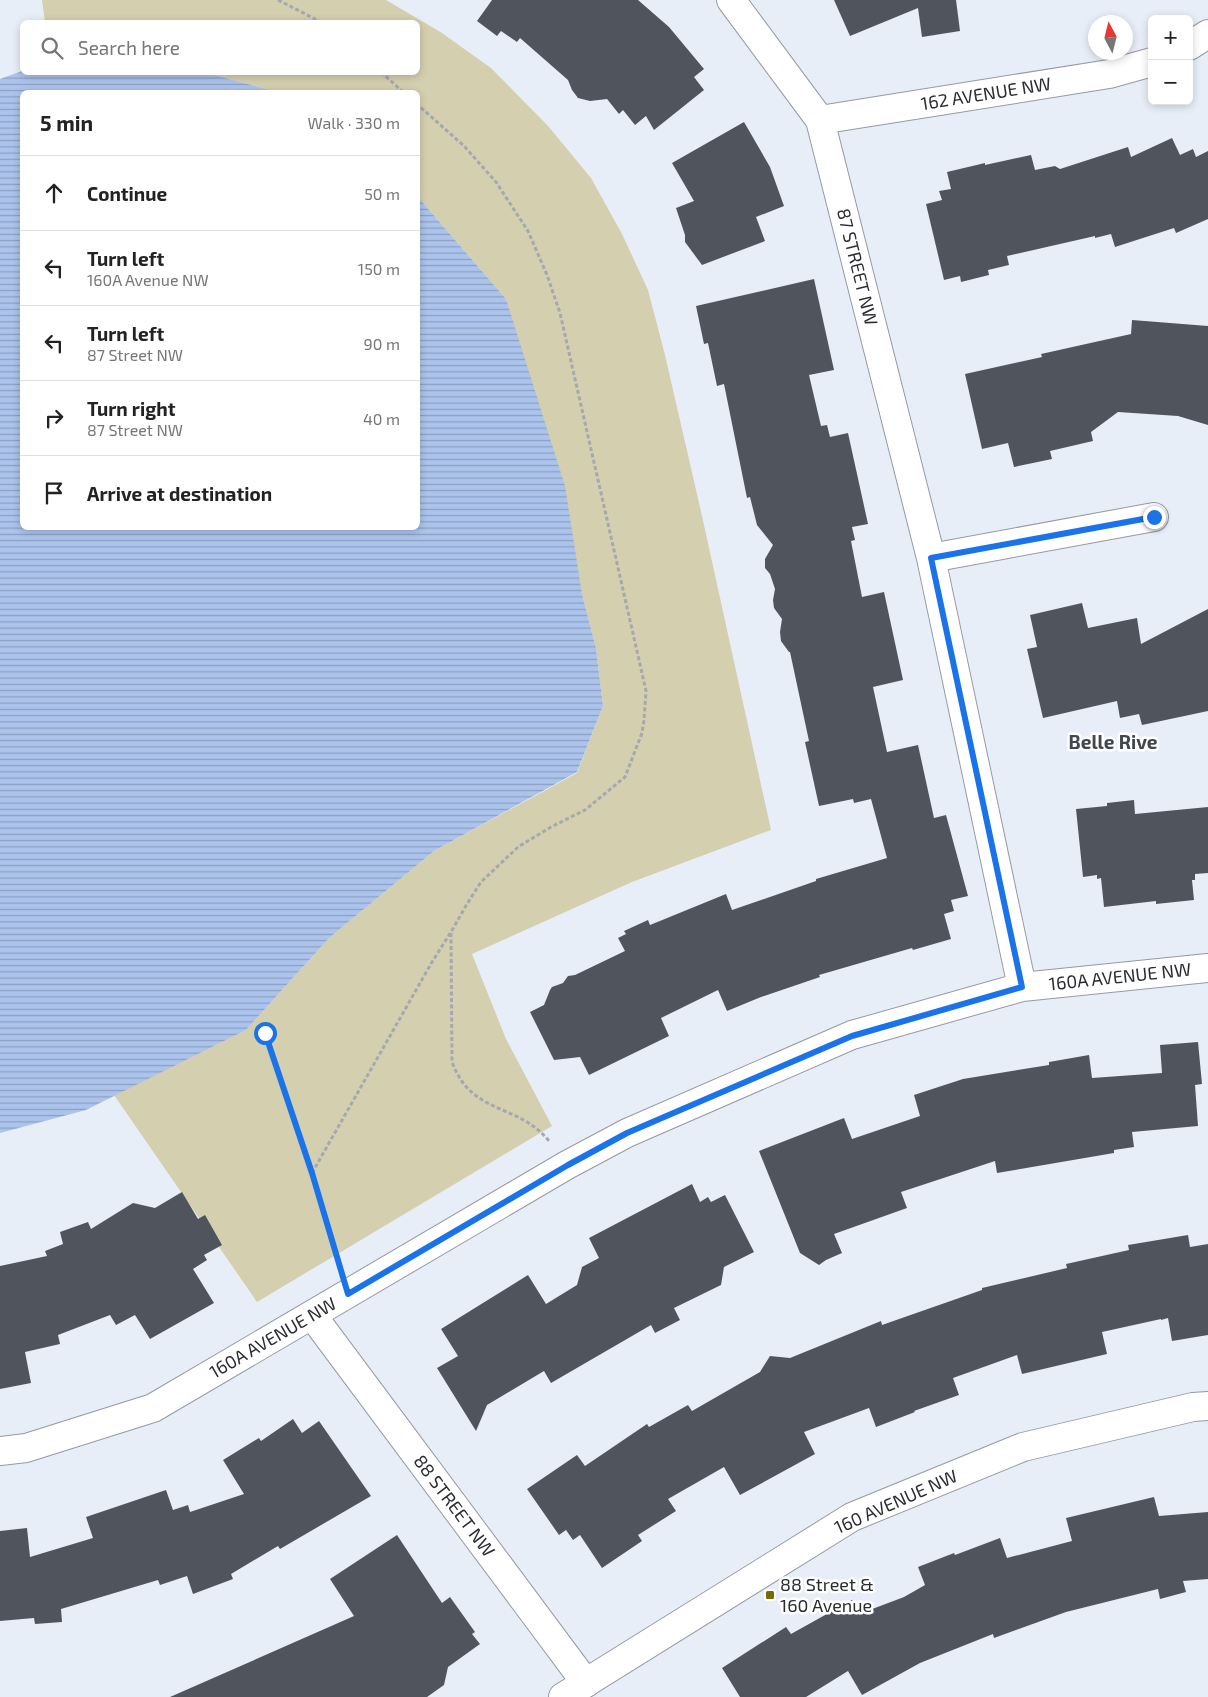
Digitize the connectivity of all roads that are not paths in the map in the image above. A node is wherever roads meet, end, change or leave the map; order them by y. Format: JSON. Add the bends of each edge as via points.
{"nodes":[{"id":1,"x":731,"y":0,"type":"edge"},
{"id":2,"x":1208,"y":34,"type":"edge"},
{"id":3,"x":1193,"y":43,"type":"edge"},
{"id":4,"x":1148,"y":63,"type":"edge"},
{"id":5,"x":820,"y":120,"type":"junction"},
{"id":6,"x":1154,"y":517,"type":"dead end"},
{"id":7,"x":931,"y":558,"type":"junction"},
{"id":8,"x":1208,"y":968,"type":"edge"},
{"id":9,"x":1022,"y":987,"type":"junction"},
{"id":10,"x":312,"y":1315,"type":"junction"},
{"id":11,"x":1208,"y":1406,"type":"edge"},
{"id":12,"x":0,"y":1451,"type":"edge"},
{"id":13,"x":591,"y":1690,"type":"edge"},
{"id":14,"x":563,"y":1697,"type":"edge"}],
"edges":[{"from":1,"to":5,"type":"street","name":"87 STREET NW"},
{"from":2,"to":3,"type":"street"},
{"from":4,"to":5,"type":"street","name":"162 AVENUE NW","via":[[1109,74]]},
{"from":5,"to":7,"type":"street","name":"87 STREET NW"},
{"from":6,"to":7,"type":"street"},
{"from":7,"to":9,"type":"street","name":"87 STREET NW"},
{"from":8,"to":9,"type":"street","name":"160A AVENUE NW"},
{"from":9,"to":10,"type":"street","name":"160A AVENUE NW","via":[[852,1036],[627,1133]]},
{"from":10,"to":12,"type":"street","name":"160A AVENUE NW","via":[[153,1408],[26,1448]]},
{"from":10,"to":13,"type":"street","name":"88 STREET NW"},
{"from":11,"to":13,"type":"street","name":"160 AVENUE NW","via":[[1023,1447],[852,1517]]},
{"from":13,"to":14,"type":"street","name":"160 AVENUE NW"}]}
